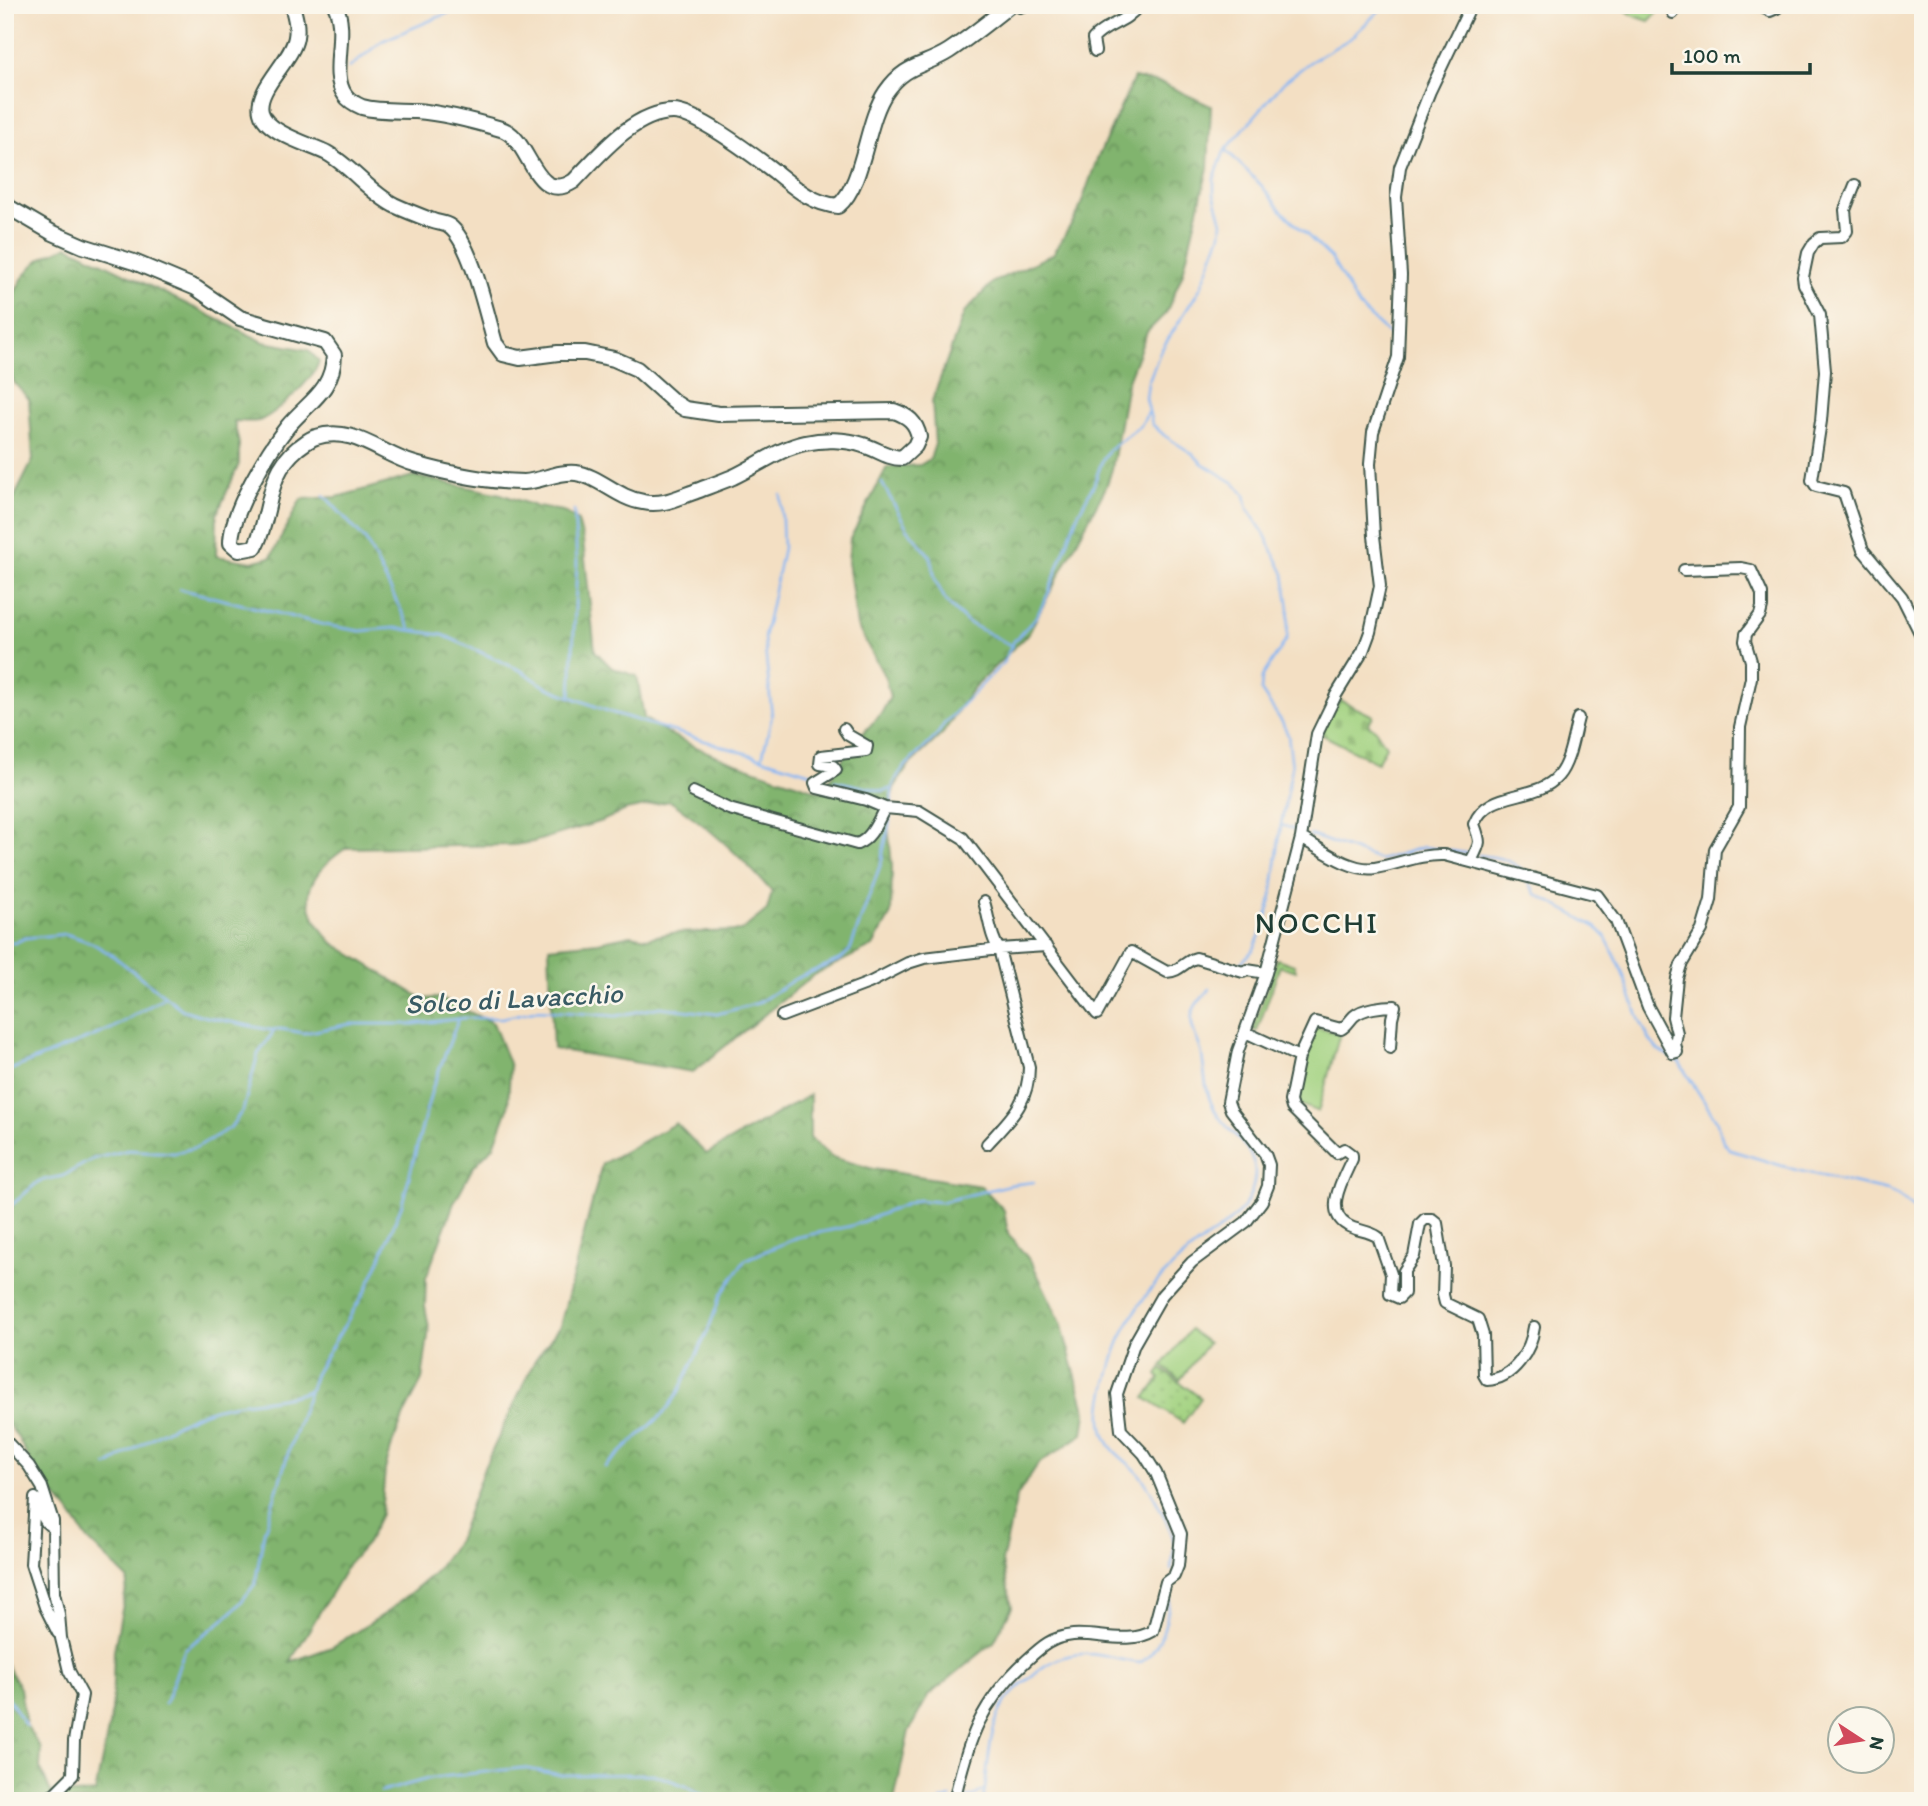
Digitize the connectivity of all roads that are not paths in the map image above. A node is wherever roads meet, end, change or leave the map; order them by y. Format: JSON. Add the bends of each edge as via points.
{"nodes":[{"id":1,"x":292,"y":5,"type":"edge"},
{"id":2,"x":335,"y":5,"type":"edge"},
{"id":3,"x":1010,"y":5,"type":"edge"},
{"id":4,"x":1015,"y":5,"type":"edge"},
{"id":5,"x":1025,"y":5,"type":"edge"},
{"id":6,"x":1139,"y":5,"type":"edge"},
{"id":7,"x":1471,"y":5,"type":"edge"},
{"id":8,"x":1758,"y":5,"type":"edge"},
{"id":9,"x":1777,"y":8,"type":"dead end"},
{"id":10,"x":1095,"y":51,"type":"dead end"},
{"id":11,"x":1855,"y":185,"type":"dead end"},
{"id":12,"x":5,"y":205,"type":"edge"},
{"id":13,"x":1684,"y":570,"type":"dead end"},
{"id":14,"x":1923,"y":639,"type":"edge"},
{"id":15,"x":1578,"y":718,"type":"dead end"},
{"id":16,"x":844,"y":729,"type":"dead end"},
{"id":17,"x":692,"y":792,"type":"dead end"},
{"id":18,"x":885,"y":808,"type":"junction"},
{"id":19,"x":1301,"y":838,"type":"junction"},
{"id":20,"x":1471,"y":861,"type":"junction"},
{"id":21,"x":984,"y":902,"type":"dead end"},
{"id":22,"x":1046,"y":946,"type":"junction"},
{"id":23,"x":999,"y":948,"type":"junction"},
{"id":24,"x":1266,"y":973,"type":"junction"},
{"id":25,"x":782,"y":1016,"type":"dead end"},
{"id":26,"x":1245,"y":1032,"type":"junction"},
{"id":27,"x":1390,"y":1048,"type":"dead end"},
{"id":28,"x":1299,"y":1057,"type":"junction"},
{"id":29,"x":988,"y":1144,"type":"dead end"},
{"id":30,"x":1534,"y":1327,"type":"dead end"},
{"id":31,"x":5,"y":1440,"type":"edge"},
{"id":32,"x":52,"y":1523,"type":"junction"},
{"id":33,"x":61,"y":1639,"type":"junction"},
{"id":34,"x":955,"y":1797,"type":"edge"},
{"id":35,"x":47,"y":1801,"type":"edge"}],
"edges":[{"from":1,"to":12,"type":"main road","via":[[296,39],[263,96],[265,121],[341,162],[392,204],[449,226],[468,253],[495,343],[503,354],[520,358],[558,353],[603,356],[637,369],[685,409],[719,414],[894,411],[914,424],[919,437],[915,446],[902,458],[892,458],[850,442],[803,443],[732,477],[657,503],[622,496],[576,473],[525,482],[487,480],[402,460],[347,434],[316,437],[282,464],[260,538],[255,547],[239,550],[231,543],[231,530],[240,509],[274,444],[327,385],[334,355],[325,342],[240,318],[195,288],[51,232]]},
{"from":2,"to":3,"type":"main road","via":[[341,30],[340,83],[351,102],[382,110],[435,113],[504,129],[545,183],[566,186],[617,137],[641,122],[674,112],[698,120],[813,200],[838,206],[853,183],[880,101],[897,78],[912,66],[946,53]]},
{"from":4,"to":5,"type":"street"},
{"from":6,"to":10,"type":"street","via":[[1130,17],[1102,29],[1093,39]]},
{"from":7,"to":19,"type":"street","via":[[1400,167],[1396,197],[1401,275],[1398,357],[1373,432],[1370,464],[1380,586],[1370,632],[1317,734]]},
{"from":8,"to":9,"type":"street","via":[[1770,11]]},
{"from":11,"to":14,"type":"street","via":[[1845,211],[1847,231],[1842,237],[1820,238],[1814,243],[1803,277],[1820,315],[1825,371],[1812,480],[1816,486],[1844,493],[1863,550],[1902,597]]},
{"from":13,"to":20,"type":"street","via":[[1751,570],[1762,594],[1760,615],[1745,641],[1751,678],[1740,727],[1739,807],[1715,849],[1708,910],[1677,978],[1673,1017],[1677,1052],[1673,1053],[1662,1035],[1616,921],[1597,895]]},
{"from":15,"to":20,"type":"street","via":[[1560,774],[1552,782],[1508,796],[1477,815],[1474,824],[1480,845]]},
{"from":16,"to":18,"type":"street","via":[[867,746],[866,751],[821,756],[821,765],[836,770],[815,783],[817,788]]},
{"from":17,"to":18,"type":"street","via":[[729,809],[857,844],[871,834]]},
{"from":18,"to":22,"type":"street","via":[[919,811],[963,838]]},
{"from":19,"to":20,"type":"street","via":[[1358,867],[1374,869],[1426,854]]},
{"from":19,"to":24,"type":"street"},
{"from":21,"to":23,"type":"street"},
{"from":22,"to":23,"type":"street"},
{"from":22,"to":24,"type":"street","via":[[1097,1014],[1131,952],[1167,972],[1196,958],[1243,972]]},
{"from":23,"to":25,"type":"street","via":[[908,962],[869,983]]},
{"from":23,"to":29,"type":"street","via":[[1029,1083],[1014,1114]]},
{"from":24,"to":26,"type":"street"},
{"from":26,"to":28,"type":"street"},
{"from":26,"to":34,"type":"street","via":[[1228,1102],[1265,1154],[1268,1186],[1246,1222],[1192,1262],[1162,1295],[1134,1344],[1117,1394],[1121,1430],[1156,1473],[1181,1534],[1173,1575],[1153,1631],[1127,1637],[1055,1637],[1041,1647],[988,1702],[975,1726]]},
{"from":27,"to":28,"type":"street","via":[[1395,1006],[1362,1012],[1341,1029],[1315,1022]]},
{"from":28,"to":30,"type":"street","via":[[1292,1108],[1337,1153],[1344,1149],[1352,1155],[1335,1201],[1337,1213],[1348,1226],[1378,1237],[1391,1274],[1390,1294],[1402,1296],[1404,1271],[1417,1247],[1420,1224],[1432,1219],[1440,1232],[1445,1303],[1478,1319],[1487,1380],[1511,1369],[1527,1354]]},
{"from":31,"to":32,"type":"street","via":[[42,1488]]},
{"from":32,"to":33,"type":"street"},
{"from":32,"to":33,"type":"street","via":[[45,1523],[35,1498],[31,1564]]},
{"from":33,"to":35,"type":"street","via":[[69,1671],[82,1695],[73,1775]]}]}
